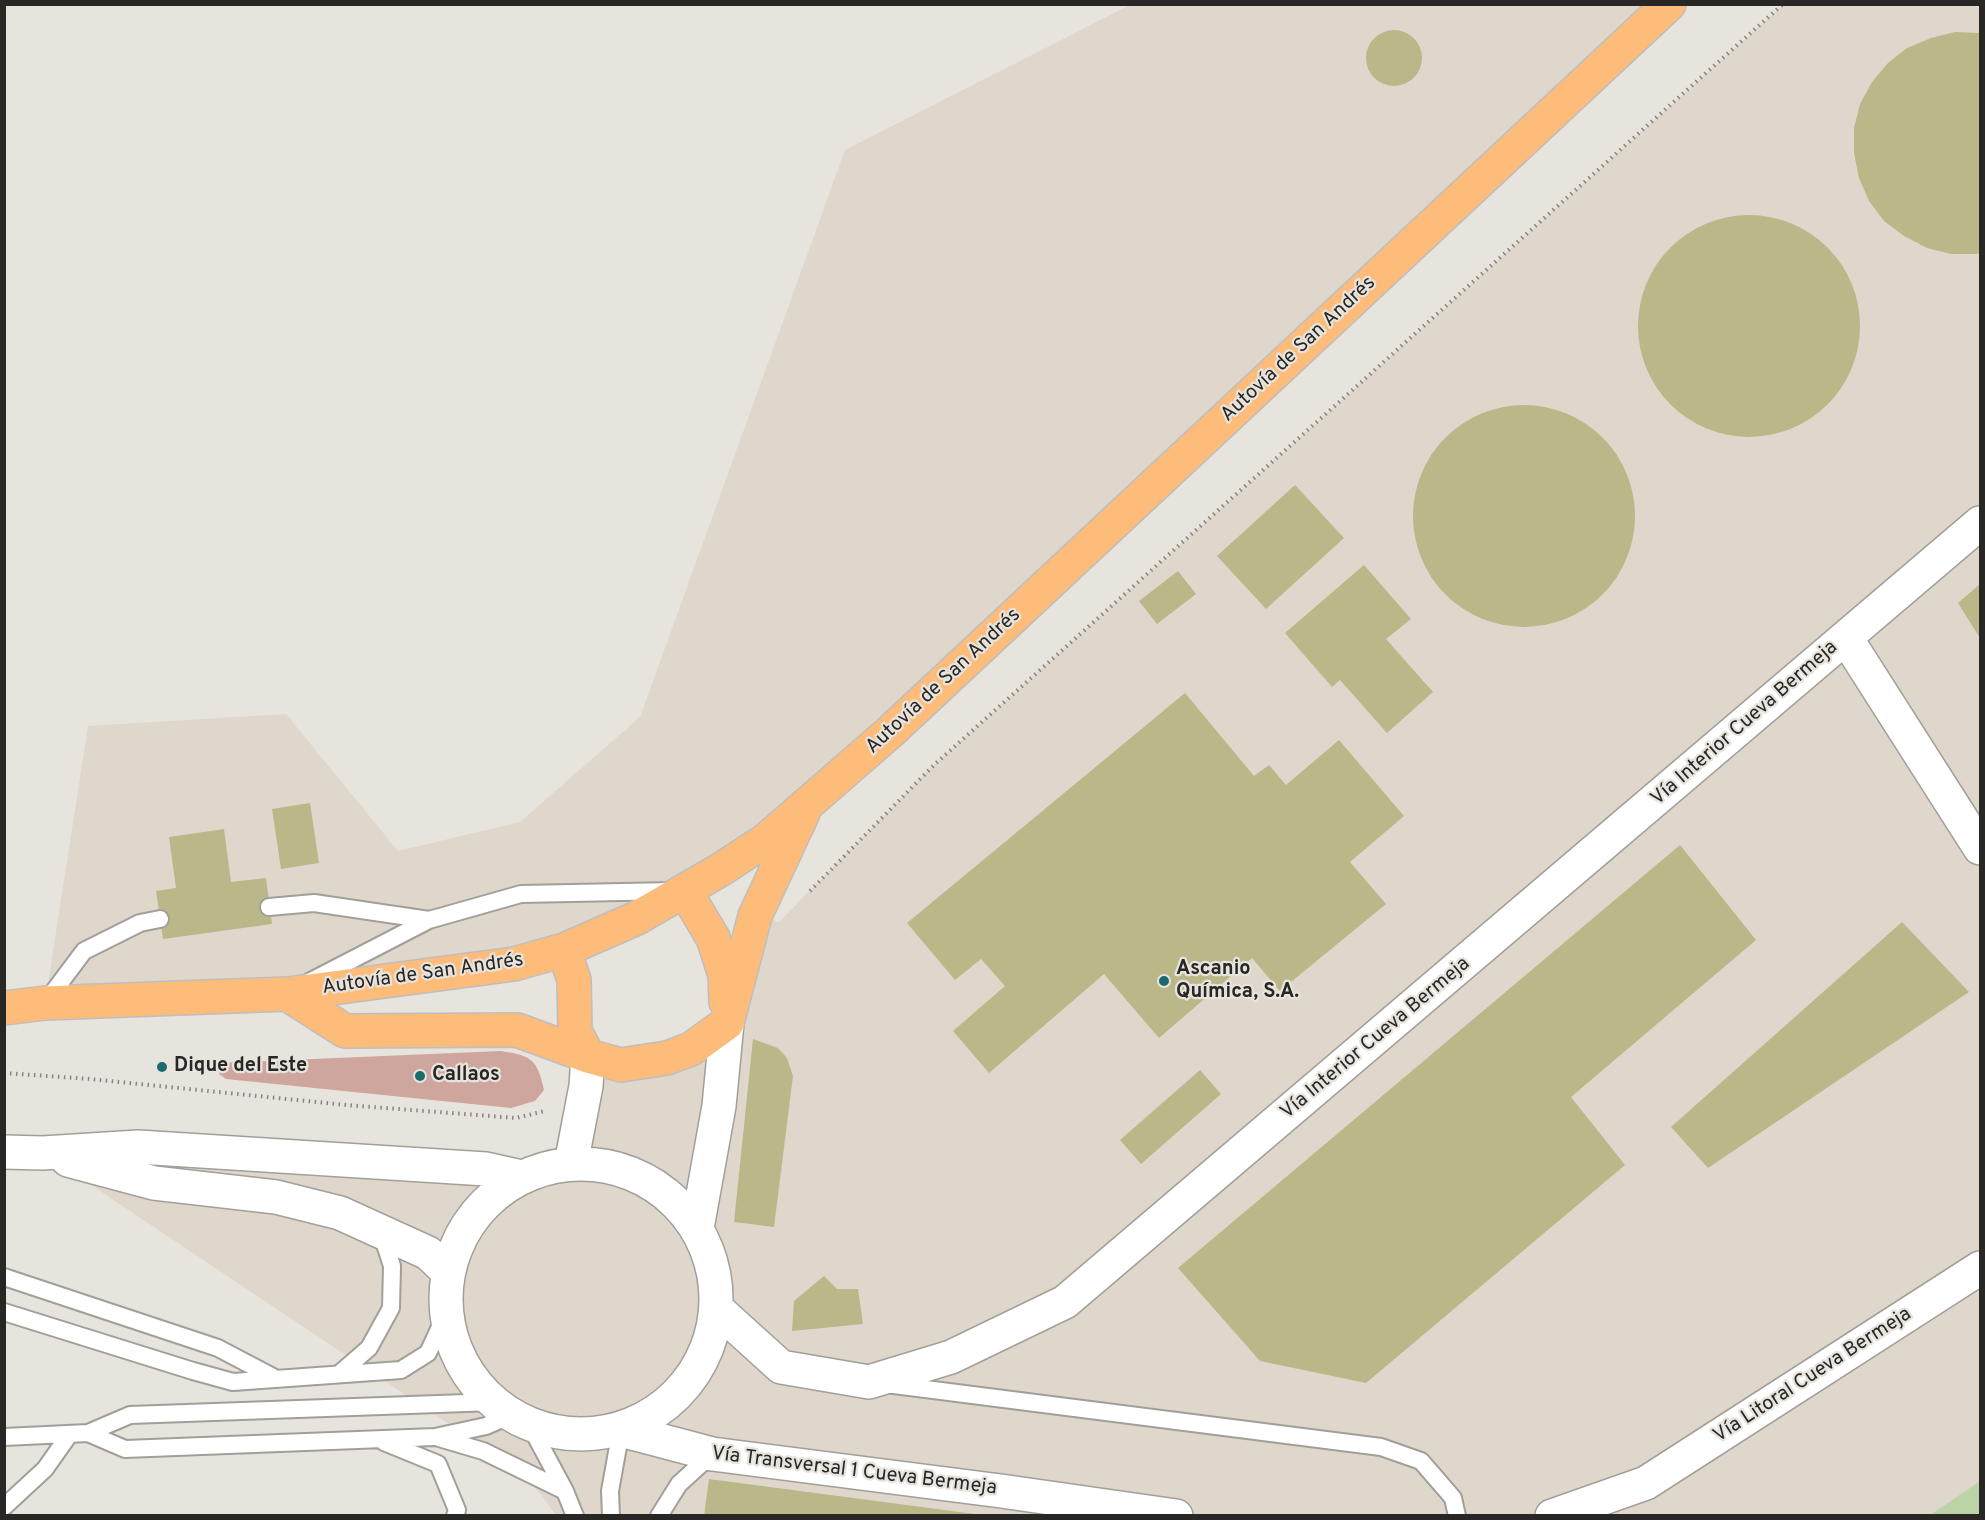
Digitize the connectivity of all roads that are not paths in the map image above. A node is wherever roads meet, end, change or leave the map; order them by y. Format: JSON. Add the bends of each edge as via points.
{"nodes":[{"id":1,"x":1669,"y":4,"type":"edge"},
{"id":2,"x":1980,"y":524,"type":"edge"},
{"id":3,"x":1846,"y":638,"type":"junction"},
{"id":4,"x":806,"y":806,"type":"junction"},
{"id":5,"x":1980,"y":848,"type":"edge"},
{"id":6,"x":685,"y":891,"type":"junction"},
{"id":7,"x":269,"y":908,"type":"dead end"},
{"id":8,"x":160,"y":920,"type":"dead end"},
{"id":9,"x":429,"y":920,"type":"junction"},
{"id":10,"x":564,"y":950,"type":"junction"},
{"id":11,"x":287,"y":994,"type":"junction"},
{"id":12,"x":4,"y":999,"type":"edge"},
{"id":13,"x":45,"y":1003,"type":"junction"},
{"id":14,"x":4,"y":1008,"type":"edge"},
{"id":15,"x":727,"y":1023,"type":"junction"},
{"id":16,"x":588,"y":1056,"type":"junction"},
{"id":17,"x":4,"y":1152,"type":"edge"},
{"id":18,"x":43,"y":1153,"type":"junction"},
{"id":19,"x":571,"y":1164,"type":"junction"},
{"id":20,"x":522,"y":1177,"type":"junction"},
{"id":21,"x":697,"y":1228,"type":"junction"},
{"id":22,"x":381,"y":1231,"type":"junction"},
{"id":23,"x":1980,"y":1268,"type":"edge"},
{"id":24,"x":448,"y":1272,"type":"junction"},
{"id":25,"x":4,"y":1277,"type":"edge"},
{"id":26,"x":717,"y":1309,"type":"junction"},
{"id":27,"x":4,"y":1311,"type":"edge"},
{"id":28,"x":446,"y":1314,"type":"junction"},
{"id":29,"x":339,"y":1374,"type":"junction"},
{"id":30,"x":276,"y":1378,"type":"junction"},
{"id":31,"x":869,"y":1382,"type":"junction"},
{"id":32,"x":511,"y":1413,"type":"junction"},
{"id":33,"x":621,"y":1430,"type":"junction"},
{"id":34,"x":88,"y":1433,"type":"junction"},
{"id":35,"x":69,"y":1435,"type":"junction"},
{"id":36,"x":4,"y":1437,"type":"edge"},
{"id":37,"x":435,"y":1437,"type":"junction"},
{"id":38,"x":378,"y":1439,"type":"junction"},
{"id":39,"x":712,"y":1454,"type":"junction"},
{"id":40,"x":1646,"y":1483,"type":"junction"},
{"id":41,"x":565,"y":1491,"type":"junction"},
{"id":42,"x":4,"y":1507,"type":"edge"},
{"id":43,"x":454,"y":1515,"type":"edge"},
{"id":44,"x":575,"y":1515,"type":"edge"},
{"id":45,"x":611,"y":1515,"type":"edge"},
{"id":46,"x":659,"y":1515,"type":"edge"},
{"id":47,"x":1176,"y":1515,"type":"edge"},
{"id":48,"x":1457,"y":1515,"type":"edge"},
{"id":49,"x":1552,"y":1515,"type":"edge"},
{"id":50,"x":1605,"y":1515,"type":"edge"}],
"edges":[{"from":1,"to":4,"type":"main road","name":"Autovía de San Andrés"},
{"from":2,"to":3,"type":"street","name":"Vía Interior Cueva Bermeja"},
{"from":3,"to":5,"type":"street"},
{"from":3,"to":31,"type":"street","name":"Vía Interior Cueva Bermeja","via":[[1065,1302],[951,1357]]},
{"from":4,"to":6,"type":"main road","name":"Autovía de San Andrés","via":[[766,840]]},
{"from":4,"to":15,"type":"main road","via":[[755,916]]},
{"from":6,"to":9,"type":"lane","via":[[521,894]]},
{"from":6,"to":10,"type":"main road","name":"Autovía de San Andrés","via":[[637,918]]},
{"from":6,"to":15,"type":"main road","via":[[713,938],[725,975]]},
{"from":7,"to":9,"type":"lane","via":[[314,903]]},
{"from":8,"to":13,"type":"lane","via":[[140,923],[84,951]]},
{"from":9,"to":11,"type":"lane"},
{"from":10,"to":11,"type":"main road","name":"Autovía de San Andrés","via":[[514,964]]},
{"from":10,"to":16,"type":"main road","via":[[574,980],[574,1031]]},
{"from":11,"to":13,"type":"main road","name":"Autovía de San Andrés"},
{"from":11,"to":16,"type":"main road","via":[[345,1031],[517,1030]]},
{"from":12,"to":13,"type":"main road","name":"Autovía de San Andrés"},
{"from":13,"to":14,"type":"main road","name":"Autovía de San Andrés"},
{"from":15,"to":16,"type":"main road","via":[[691,1048],[667,1058],[621,1065]]},
{"from":15,"to":21,"type":"street","via":[[719,1106]]},
{"from":16,"to":19,"type":"street"},
{"from":17,"to":18,"type":"street"},
{"from":18,"to":20,"type":"street","via":[[138,1147],[486,1169]]},
{"from":18,"to":22,"type":"street","via":[[154,1183],[276,1197],[340,1213]]},
{"from":19,"to":20,"type":"street"},
{"from":19,"to":21,"type":"street","via":[[608,1166],[643,1178],[674,1199]]},
{"from":20,"to":24,"type":"street","via":[[487,1201],[462,1234]]},
{"from":21,"to":26,"type":"street","via":[[710,1253],[717,1281]]},
{"from":22,"to":24,"type":"street","via":[[428,1253]]},
{"from":22,"to":29,"type":"lane","via":[[392,1266],[391,1308],[369,1348]]},
{"from":23,"to":40,"type":"street","name":"Vía Litoral Cueva Bermeja"},
{"from":24,"to":28,"type":"street"},
{"from":25,"to":30,"type":"lane","via":[[218,1348]]},
{"from":26,"to":31,"type":"street","name":"Vía Interior Cueva Bermeja","via":[[781,1367]]},
{"from":26,"to":33,"type":"street","via":[[708,1350],[686,1385],[655,1413]]},
{"from":27,"to":30,"type":"lane","via":[[233,1382]]},
{"from":28,"to":29,"type":"lane","via":[[428,1353],[401,1371]]},
{"from":28,"to":32,"type":"street","via":[[457,1354],[479,1388]]},
{"from":29,"to":30,"type":"lane"},
{"from":31,"to":48,"type":"lane","via":[[1381,1448],[1421,1461],[1454,1498]]},
{"from":32,"to":33,"type":"street","via":[[544,1429],[581,1434]]},
{"from":32,"to":34,"type":"lane","via":[[130,1415]]},
{"from":32,"to":37,"type":"lane","via":[[486,1426]]},
{"from":32,"to":41,"type":"lane"},
{"from":33,"to":39,"type":"street","name":"Vía Transversal 1 Cueva Bermeja"},
{"from":33,"to":45,"type":"lane","via":[[610,1491]]},
{"from":34,"to":35,"type":"lane"},
{"from":34,"to":38,"type":"lane","via":[[125,1449]]},
{"from":35,"to":36,"type":"lane"},
{"from":35,"to":42,"type":"lane","via":[[45,1469]]},
{"from":37,"to":38,"type":"lane"},
{"from":37,"to":41,"type":"lane","via":[[483,1451]]},
{"from":38,"to":43,"type":"lane","via":[[438,1464],[457,1510]]},
{"from":39,"to":46,"type":"lane","via":[[679,1484]]},
{"from":39,"to":47,"type":"street","name":"Vía Transversal 1 Cueva Bermeja"},
{"from":40,"to":49,"type":"street"},
{"from":40,"to":50,"type":"lane"},
{"from":41,"to":44,"type":"lane"}]}
